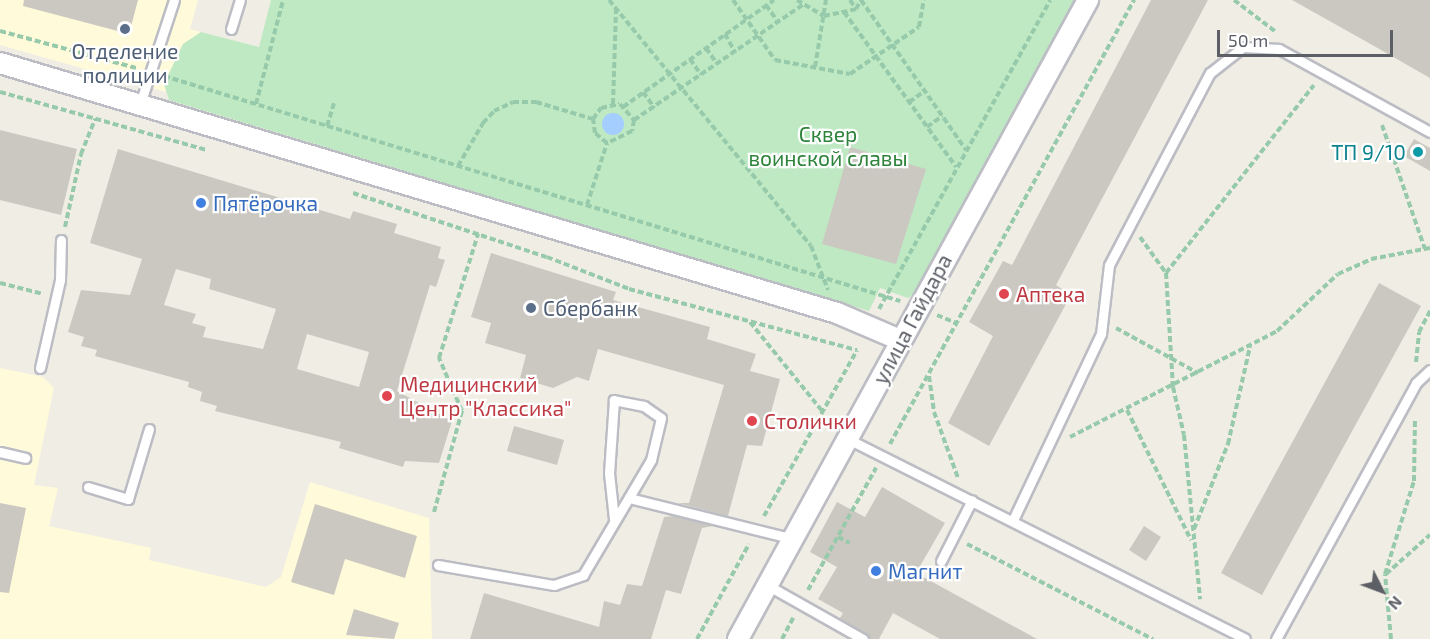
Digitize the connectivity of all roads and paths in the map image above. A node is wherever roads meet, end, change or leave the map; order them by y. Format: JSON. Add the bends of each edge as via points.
{"nodes":[{"id":1,"x":174,"y":0,"type":"edge"},
{"id":2,"x":240,"y":0,"type":"edge"},
{"id":3,"x":283,"y":0,"type":"edge"},
{"id":4,"x":609,"y":0,"type":"edge"},
{"id":5,"x":733,"y":0,"type":"edge"},
{"id":6,"x":774,"y":0,"type":"edge"},
{"id":7,"x":797,"y":0,"type":"edge"},
{"id":8,"x":826,"y":0,"type":"edge"},
{"id":9,"x":850,"y":0,"type":"edge"},
{"id":10,"x":924,"y":0,"type":"edge"},
{"id":11,"x":1134,"y":0,"type":"edge"},
{"id":12,"x":1082,"y":2,"type":"edge"},
{"id":13,"x":804,"y":4,"type":"junction"},
{"id":14,"x":766,"y":5,"type":"junction"},
{"id":15,"x":856,"y":9,"type":"junction"},
{"id":16,"x":616,"y":10,"type":"junction"},
{"id":17,"x":844,"y":12,"type":"junction"},
{"id":18,"x":824,"y":16,"type":"junction"},
{"id":19,"x":746,"y":20,"type":"junction"},
{"id":20,"x":778,"y":22,"type":"junction"},
{"id":21,"x":231,"y":29,"type":"dead end"},
{"id":22,"x":0,"y":31,"type":"edge"},
{"id":23,"x":724,"y":34,"type":"junction"},
{"id":24,"x":757,"y":36,"type":"junction"},
{"id":25,"x":894,"y":46,"type":"junction"},
{"id":26,"x":706,"y":48,"type":"junction"},
{"id":27,"x":735,"y":52,"type":"junction"},
{"id":28,"x":877,"y":58,"type":"junction"},
{"id":29,"x":690,"y":59,"type":"junction"},
{"id":30,"x":0,"y":63,"type":"edge"},
{"id":31,"x":717,"y":64,"type":"junction"},
{"id":32,"x":814,"y":67,"type":"junction"},
{"id":33,"x":151,"y":72,"type":"junction"},
{"id":34,"x":668,"y":74,"type":"junction"},
{"id":35,"x":1323,"y":74,"type":"junction"},
{"id":36,"x":701,"y":75,"type":"junction"},
{"id":37,"x":680,"y":90,"type":"junction"},
{"id":38,"x":925,"y":91,"type":"junction"},
{"id":39,"x":0,"y":92,"type":"edge"},
{"id":40,"x":643,"y":92,"type":"junction"},
{"id":41,"x":1374,"y":101,"type":"junction"},
{"id":42,"x":909,"y":102,"type":"junction"},
{"id":43,"x":334,"y":103,"type":"dead end"},
{"id":44,"x":140,"y":104,"type":"junction"},
{"id":45,"x":256,"y":104,"type":"junction"},
{"id":46,"x":613,"y":104,"type":"junction"},
{"id":47,"x":623,"y":106,"type":"junction"},
{"id":48,"x":654,"y":107,"type":"junction"},
{"id":49,"x":942,"y":116,"type":"junction"},
{"id":50,"x":95,"y":119,"type":"junction"},
{"id":51,"x":593,"y":119,"type":"junction"},
{"id":52,"x":634,"y":120,"type":"junction"},
{"id":53,"x":327,"y":126,"type":"junction"},
{"id":54,"x":927,"y":127,"type":"junction"},
{"id":55,"x":1430,"y":132,"type":"edge"},
{"id":56,"x":607,"y":143,"type":"junction"},
{"id":57,"x":209,"y":150,"type":"dead end"},
{"id":58,"x":966,"y":150,"type":"dead end"},
{"id":59,"x":458,"y":166,"type":"junction"},
{"id":60,"x":956,"y":167,"type":"dead end"},
{"id":61,"x":345,"y":190,"type":"dead end"},
{"id":62,"x":587,"y":206,"type":"junction"},
{"id":63,"x":1130,"y":225,"type":"junction"},
{"id":64,"x":478,"y":234,"type":"junction"},
{"id":65,"x":61,"y":240,"type":"joint"},
{"id":66,"x":1427,"y":249,"type":"edge"},
{"id":67,"x":1166,"y":273,"type":"junction"},
{"id":68,"x":822,"y":275,"type":"junction"},
{"id":69,"x":0,"y":283,"type":"edge"},
{"id":70,"x":57,"y":297,"type":"junction"},
{"id":71,"x":918,"y":308,"type":"junction"},
{"id":72,"x":1430,"y":311,"type":"edge"},
{"id":73,"x":837,"y":313,"type":"junction"},
{"id":74,"x":750,"y":321,"type":"junction"},
{"id":75,"x":1103,"y":321,"type":"junction"},
{"id":76,"x":956,"y":323,"type":"junction"},
{"id":77,"x":900,"y":340,"type":"junction"},
{"id":78,"x":1250,"y":346,"type":"junction"},
{"id":79,"x":857,"y":350,"type":"dead end"},
{"id":80,"x":1172,"y":359,"type":"junction"},
{"id":81,"x":40,"y":368,"type":"dead end"},
{"id":82,"x":1430,"y":370,"type":"edge"},
{"id":83,"x":1199,"y":373,"type":"junction"},
{"id":84,"x":929,"y":375,"type":"junction"},
{"id":85,"x":1416,"y":383,"type":"junction"},
{"id":86,"x":1173,"y":387,"type":"junction"},
{"id":87,"x":1127,"y":410,"type":"junction"},
{"id":88,"x":822,"y":411,"type":"dead end"},
{"id":89,"x":149,"y":429,"type":"dead end"},
{"id":90,"x":850,"y":440,"type":"junction"},
{"id":91,"x":1048,"y":448,"type":"junction"},
{"id":92,"x":0,"y":452,"type":"edge"},
{"id":93,"x":883,"y":456,"type":"junction"},
{"id":94,"x":25,"y":458,"type":"dead end"},
{"id":95,"x":88,"y":487,"type":"dead end"},
{"id":96,"x":629,"y":498,"type":"junction"},
{"id":97,"x":968,"y":498,"type":"junction"},
{"id":98,"x":434,"y":512,"type":"dead end"},
{"id":99,"x":614,"y":519,"type":"junction"},
{"id":100,"x":1013,"y":520,"type":"junction"},
{"id":101,"x":1193,"y":533,"type":"junction"},
{"id":102,"x":1430,"y":535,"type":"edge"},
{"id":103,"x":953,"y":536,"type":"junction"},
{"id":104,"x":837,"y":537,"type":"junction"},
{"id":105,"x":793,"y":539,"type":"junction"},
{"id":106,"x":1191,"y":541,"type":"junction"},
{"id":107,"x":850,"y":543,"type":"dead end"},
{"id":108,"x":941,"y":561,"type":"dead end"},
{"id":109,"x":438,"y":565,"type":"dead end"},
{"id":110,"x":1385,"y":574,"type":"junction"},
{"id":111,"x":767,"y":585,"type":"junction"},
{"id":112,"x":800,"y":604,"type":"junction"},
{"id":113,"x":1203,"y":617,"type":"junction"},
{"id":114,"x":738,"y":639,"type":"edge"},
{"id":115,"x":782,"y":639,"type":"edge"},
{"id":116,"x":863,"y":639,"type":"edge"},
{"id":117,"x":1153,"y":639,"type":"edge"},
{"id":118,"x":1245,"y":639,"type":"edge"},
{"id":119,"x":1276,"y":639,"type":"edge"},
{"id":120,"x":1391,"y":639,"type":"edge"}],
"edges":[{"from":1,"to":33,"type":"lane"},
{"from":2,"to":21,"type":"lane"},
{"from":3,"to":45,"type":"path"},
{"from":4,"to":16,"type":"path"},
{"from":5,"to":19,"type":"path"},
{"from":6,"to":14,"type":"path"},
{"from":7,"to":13,"type":"path"},
{"from":8,"to":18,"type":"path"},
{"from":9,"to":15,"type":"path"},
{"from":10,"to":25,"type":"path","via":[[919,27]]},
{"from":11,"to":76,"type":"path"},
{"from":12,"to":71,"type":"street","name":"улица Гайдара"},
{"from":13,"to":18,"type":"path"},
{"from":13,"to":20,"type":"path"},
{"from":14,"to":19,"type":"path"},
{"from":14,"to":20,"type":"path"},
{"from":15,"to":17,"type":"path"},
{"from":15,"to":25,"type":"path","via":[[861,0]]},
{"from":16,"to":34,"type":"path"},
{"from":16,"to":46,"type":"path"},
{"from":17,"to":18,"type":"path"},
{"from":17,"to":28,"type":"path"},
{"from":18,"to":32,"type":"path"},
{"from":19,"to":23,"type":"path"},
{"from":19,"to":24,"type":"path"},
{"from":20,"to":24,"type":"path"},
{"from":22,"to":33,"type":"path"},
{"from":23,"to":26,"type":"path"},
{"from":23,"to":27,"type":"path"},
{"from":24,"to":27,"type":"path"},
{"from":24,"to":32,"type":"path","via":[[776,60]]},
{"from":25,"to":28,"type":"path"},
{"from":25,"to":38,"type":"path"},
{"from":26,"to":29,"type":"path"},
{"from":26,"to":31,"type":"path"},
{"from":27,"to":31,"type":"path"},
{"from":28,"to":32,"type":"path","via":[[850,74]]},
{"from":28,"to":42,"type":"path"},
{"from":29,"to":34,"type":"path"},
{"from":29,"to":36,"type":"path"},
{"from":30,"to":44,"type":"street"},
{"from":31,"to":36,"type":"path"},
{"from":33,"to":44,"type":"lane"},
{"from":33,"to":45,"type":"path"},
{"from":34,"to":37,"type":"path"},
{"from":34,"to":40,"type":"path"},
{"from":35,"to":41,"type":"lane"},
{"from":35,"to":63,"type":"lane","via":[[1279,49],[1243,47],[1234,53],[1210,73]]},
{"from":35,"to":67,"type":"path"},
{"from":36,"to":37,"type":"path"},
{"from":37,"to":48,"type":"path"},
{"from":37,"to":68,"type":"path","via":[[812,246]]},
{"from":38,"to":42,"type":"path"},
{"from":38,"to":49,"type":"path"},
{"from":39,"to":50,"type":"path"},
{"from":40,"to":47,"type":"path"},
{"from":40,"to":48,"type":"path"},
{"from":41,"to":55,"type":"lane"},
{"from":41,"to":66,"type":"path"},
{"from":42,"to":54,"type":"path"},
{"from":43,"to":53,"type":"path"},
{"from":44,"to":73,"type":"street"},
{"from":45,"to":53,"type":"path"},
{"from":46,"to":47,"type":"path"},
{"from":46,"to":51,"type":"path","via":[[601,108]]},
{"from":47,"to":52,"type":"path"},
{"from":48,"to":52,"type":"path"},
{"from":49,"to":54,"type":"path"},
{"from":49,"to":58,"type":"path"},
{"from":50,"to":57,"type":"path"},
{"from":50,"to":65,"type":"path","via":[[81,154]]},
{"from":51,"to":56,"type":"path","via":[[595,133]]},
{"from":51,"to":59,"type":"path","via":[[536,102],[513,102],[483,123]]},
{"from":52,"to":56,"type":"path","via":[[632,131]]},
{"from":53,"to":59,"type":"path"},
{"from":54,"to":60,"type":"path"},
{"from":56,"to":62,"type":"path"},
{"from":59,"to":62,"type":"path"},
{"from":61,"to":64,"type":"path"},
{"from":62,"to":68,"type":"path"},
{"from":63,"to":67,"type":"path"},
{"from":63,"to":75,"type":"lane","via":[[1109,265]]},
{"from":64,"to":74,"type":"path","via":[[629,289]]},
{"from":64,"to":98,"type":"path","via":[[439,358],[462,411]]},
{"from":65,"to":70,"type":"lane"},
{"from":66,"to":78,"type":"path","via":[[1371,259],[1338,274],[1277,331]]},
{"from":67,"to":80,"type":"path"},
{"from":68,"to":71,"type":"path"},
{"from":68,"to":73,"type":"path"},
{"from":69,"to":70,"type":"path"},
{"from":70,"to":81,"type":"lane"},
{"from":71,"to":76,"type":"path"},
{"from":71,"to":77,"type":"street","name":"улица Гайдара"},
{"from":72,"to":85,"type":"path","via":[[1416,345]]},
{"from":73,"to":77,"type":"street"},
{"from":74,"to":79,"type":"path"},
{"from":74,"to":88,"type":"path"},
{"from":75,"to":80,"type":"path"},
{"from":75,"to":91,"type":"lane","via":[[1101,334]]},
{"from":76,"to":84,"type":"path"},
{"from":77,"to":90,"type":"street","name":"улица Гайдара"},
{"from":78,"to":83,"type":"path"},
{"from":78,"to":101,"type":"path","via":[[1228,444]]},
{"from":80,"to":83,"type":"path"},
{"from":80,"to":86,"type":"path"},
{"from":82,"to":85,"type":"lane"},
{"from":83,"to":86,"type":"path"},
{"from":84,"to":93,"type":"path"},
{"from":84,"to":97,"type":"path","via":[[934,412]]},
{"from":85,"to":110,"type":"path","via":[[1414,481]]},
{"from":85,"to":119,"type":"lane"},
{"from":86,"to":87,"type":"path"},
{"from":86,"to":101,"type":"path","via":[[1184,435]]},
{"from":87,"to":91,"type":"path"},
{"from":87,"to":106,"type":"path"},
{"from":89,"to":95,"type":"lane","via":[[128,499]]},
{"from":90,"to":93,"type":"lane"},
{"from":90,"to":105,"type":"street","name":"улица Гайдара"},
{"from":91,"to":100,"type":"lane"},
{"from":92,"to":94,"type":"lane"},
{"from":93,"to":97,"type":"lane"},
{"from":93,"to":104,"type":"path"},
{"from":96,"to":99,"type":"lane"},
{"from":96,"to":99,"type":"lane","via":[[651,460],[661,418],[644,406],[614,400],[609,473]]},
{"from":96,"to":105,"type":"lane"},
{"from":97,"to":100,"type":"lane"},
{"from":97,"to":103,"type":"lane"},
{"from":99,"to":109,"type":"lane","via":[[583,575],[554,585]]},
{"from":100,"to":113,"type":"lane"},
{"from":101,"to":106,"type":"path"},
{"from":102,"to":110,"type":"path"},
{"from":103,"to":108,"type":"lane"},
{"from":103,"to":117,"type":"path"},
{"from":104,"to":107,"type":"path"},
{"from":104,"to":112,"type":"path"},
{"from":105,"to":111,"type":"street","name":"улица Гайдара"},
{"from":106,"to":113,"type":"path"},
{"from":110,"to":120,"type":"path"},
{"from":111,"to":112,"type":"lane"},
{"from":111,"to":114,"type":"street","name":"улица Гайдара"},
{"from":112,"to":115,"type":"path"},
{"from":112,"to":116,"type":"lane"},
{"from":113,"to":118,"type":"lane"}]}
